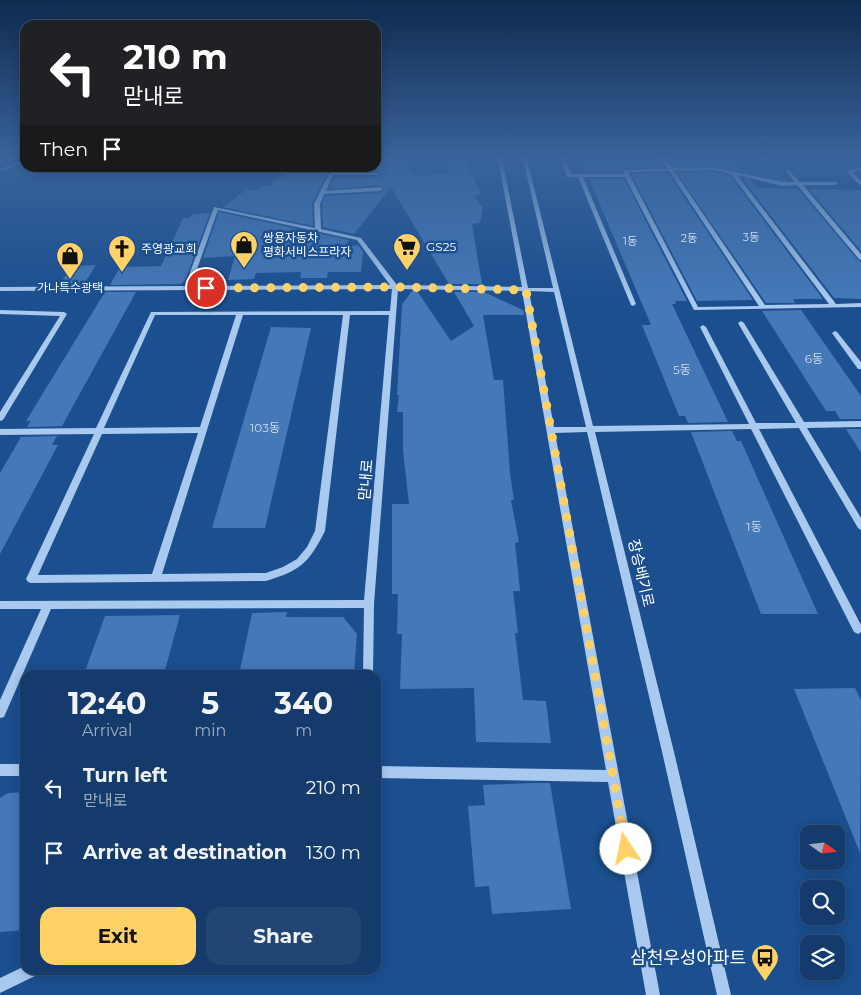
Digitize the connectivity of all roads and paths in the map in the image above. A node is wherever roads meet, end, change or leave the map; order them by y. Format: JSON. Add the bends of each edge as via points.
{"nodes":[{"id":1,"x":317,"y":205,"type":"edge"},
{"id":2,"x":509,"y":205,"type":"edge"},
{"id":3,"x":536,"y":205,"type":"edge"},
{"id":4,"x":592,"y":205,"type":"edge"},
{"id":5,"x":643,"y":205,"type":"edge"},
{"id":6,"x":694,"y":205,"type":"edge"},
{"id":7,"x":758,"y":205,"type":"edge"},
{"id":8,"x":816,"y":205,"type":"edge"},
{"id":9,"x":318,"y":229,"type":"junction"},
{"id":10,"x":861,"y":258,"type":"edge"},
{"id":11,"x":395,"y":287,"type":"junction"},
{"id":12,"x":187,"y":288,"type":"junction"},
{"id":13,"x":0,"y":289,"type":"edge"},
{"id":14,"x":526,"y":290,"type":"junction"},
{"id":15,"x":556,"y":290,"type":"junction"},
{"id":16,"x":633,"y":304,"type":"dead end"},
{"id":17,"x":861,"y":305,"type":"edge"},
{"id":18,"x":834,"y":306,"type":"junction"},
{"id":19,"x":763,"y":307,"type":"junction"},
{"id":20,"x":0,"y":312,"type":"edge"},
{"id":21,"x":240,"y":313,"type":"junction"},
{"id":22,"x":347,"y":313,"type":"junction"},
{"id":23,"x":393,"y":313,"type":"junction"},
{"id":24,"x":741,"y":323,"type":"dead end"},
{"id":25,"x":703,"y":327,"type":"dead end"},
{"id":26,"x":836,"y":333,"type":"dead end"},
{"id":27,"x":861,"y":367,"type":"edge"},
{"id":28,"x":0,"y":418,"type":"edge"},
{"id":29,"x":861,"y":424,"type":"edge"},
{"id":30,"x":802,"y":425,"type":"junction"},
{"id":31,"x":754,"y":426,"type":"junction"},
{"id":32,"x":203,"y":430,"type":"junction"},
{"id":33,"x":550,"y":430,"type":"junction"},
{"id":34,"x":591,"y":430,"type":"junction"},
{"id":35,"x":99,"y":431,"type":"junction"},
{"id":36,"x":0,"y":432,"type":"edge"},
{"id":37,"x":861,"y":526,"type":"edge"},
{"id":38,"x":156,"y":578,"type":"junction"},
{"id":39,"x":370,"y":604,"type":"junction"},
{"id":40,"x":0,"y":605,"type":"edge"},
{"id":41,"x":48,"y":605,"type":"junction"},
{"id":42,"x":858,"y":629,"type":"dead end"},
{"id":43,"x":368,"y":670,"type":"edge"},
{"id":44,"x":0,"y":713,"type":"edge"},
{"id":45,"x":0,"y":770,"type":"edge"},
{"id":46,"x":20,"y":770,"type":"edge"},
{"id":47,"x":381,"y":772,"type":"edge"},
{"id":48,"x":612,"y":776,"type":"junction"},
{"id":49,"x":22,"y":975,"type":"edge"},
{"id":50,"x":0,"y":986,"type":"edge"},
{"id":51,"x":653,"y":995,"type":"edge"},
{"id":52,"x":724,"y":995,"type":"edge"}],
"edges":[{"from":1,"to":9,"type":"street"},
{"from":2,"to":14,"type":"street"},
{"from":3,"to":15,"type":"street","name":"장승배기로"},
{"from":4,"to":16,"type":"street"},
{"from":5,"to":19,"type":"street","via":[[696,309]]},
{"from":6,"to":19,"type":"street"},
{"from":7,"to":18,"type":"street"},
{"from":8,"to":10,"type":"street"},
{"from":9,"to":11,"type":"street","via":[[359,239]]},
{"from":9,"to":12,"type":"street","via":[[216,208]]},
{"from":11,"to":12,"type":"street"},
{"from":11,"to":14,"type":"street"},
{"from":11,"to":23,"type":"street","name":"맏내로"},
{"from":12,"to":13,"type":"street"},
{"from":14,"to":15,"type":"street"},
{"from":14,"to":33,"type":"street"},
{"from":15,"to":34,"type":"street","name":"장승배기로"},
{"from":17,"to":18,"type":"street"},
{"from":18,"to":19,"type":"street"},
{"from":20,"to":28,"type":"street","via":[[64,314]]},
{"from":21,"to":22,"type":"street"},
{"from":21,"to":32,"type":"street"},
{"from":21,"to":35,"type":"street","via":[[153,313]]},
{"from":22,"to":23,"type":"street"},
{"from":22,"to":38,"type":"street","via":[[320,531],[309,553],[290,570],[266,576]]},
{"from":23,"to":39,"type":"street","name":"맏내로"},
{"from":24,"to":30,"type":"street"},
{"from":25,"to":31,"type":"street"},
{"from":26,"to":27,"type":"street"},
{"from":29,"to":30,"type":"street"},
{"from":30,"to":31,"type":"street"},
{"from":30,"to":37,"type":"street"},
{"from":31,"to":34,"type":"street"},
{"from":31,"to":42,"type":"street"},
{"from":32,"to":35,"type":"street"},
{"from":32,"to":38,"type":"street"},
{"from":33,"to":34,"type":"street"},
{"from":33,"to":48,"type":"street"},
{"from":34,"to":52,"type":"street","name":"장승배기로"},
{"from":35,"to":36,"type":"street"},
{"from":35,"to":38,"type":"street","via":[[31,579]]},
{"from":39,"to":41,"type":"street"},
{"from":39,"to":43,"type":"street","name":"맏내로"},
{"from":40,"to":41,"type":"street"},
{"from":41,"to":44,"type":"street"},
{"from":45,"to":46,"type":"street"},
{"from":47,"to":48,"type":"street"},
{"from":48,"to":51,"type":"street"},
{"from":49,"to":50,"type":"street"}]}
